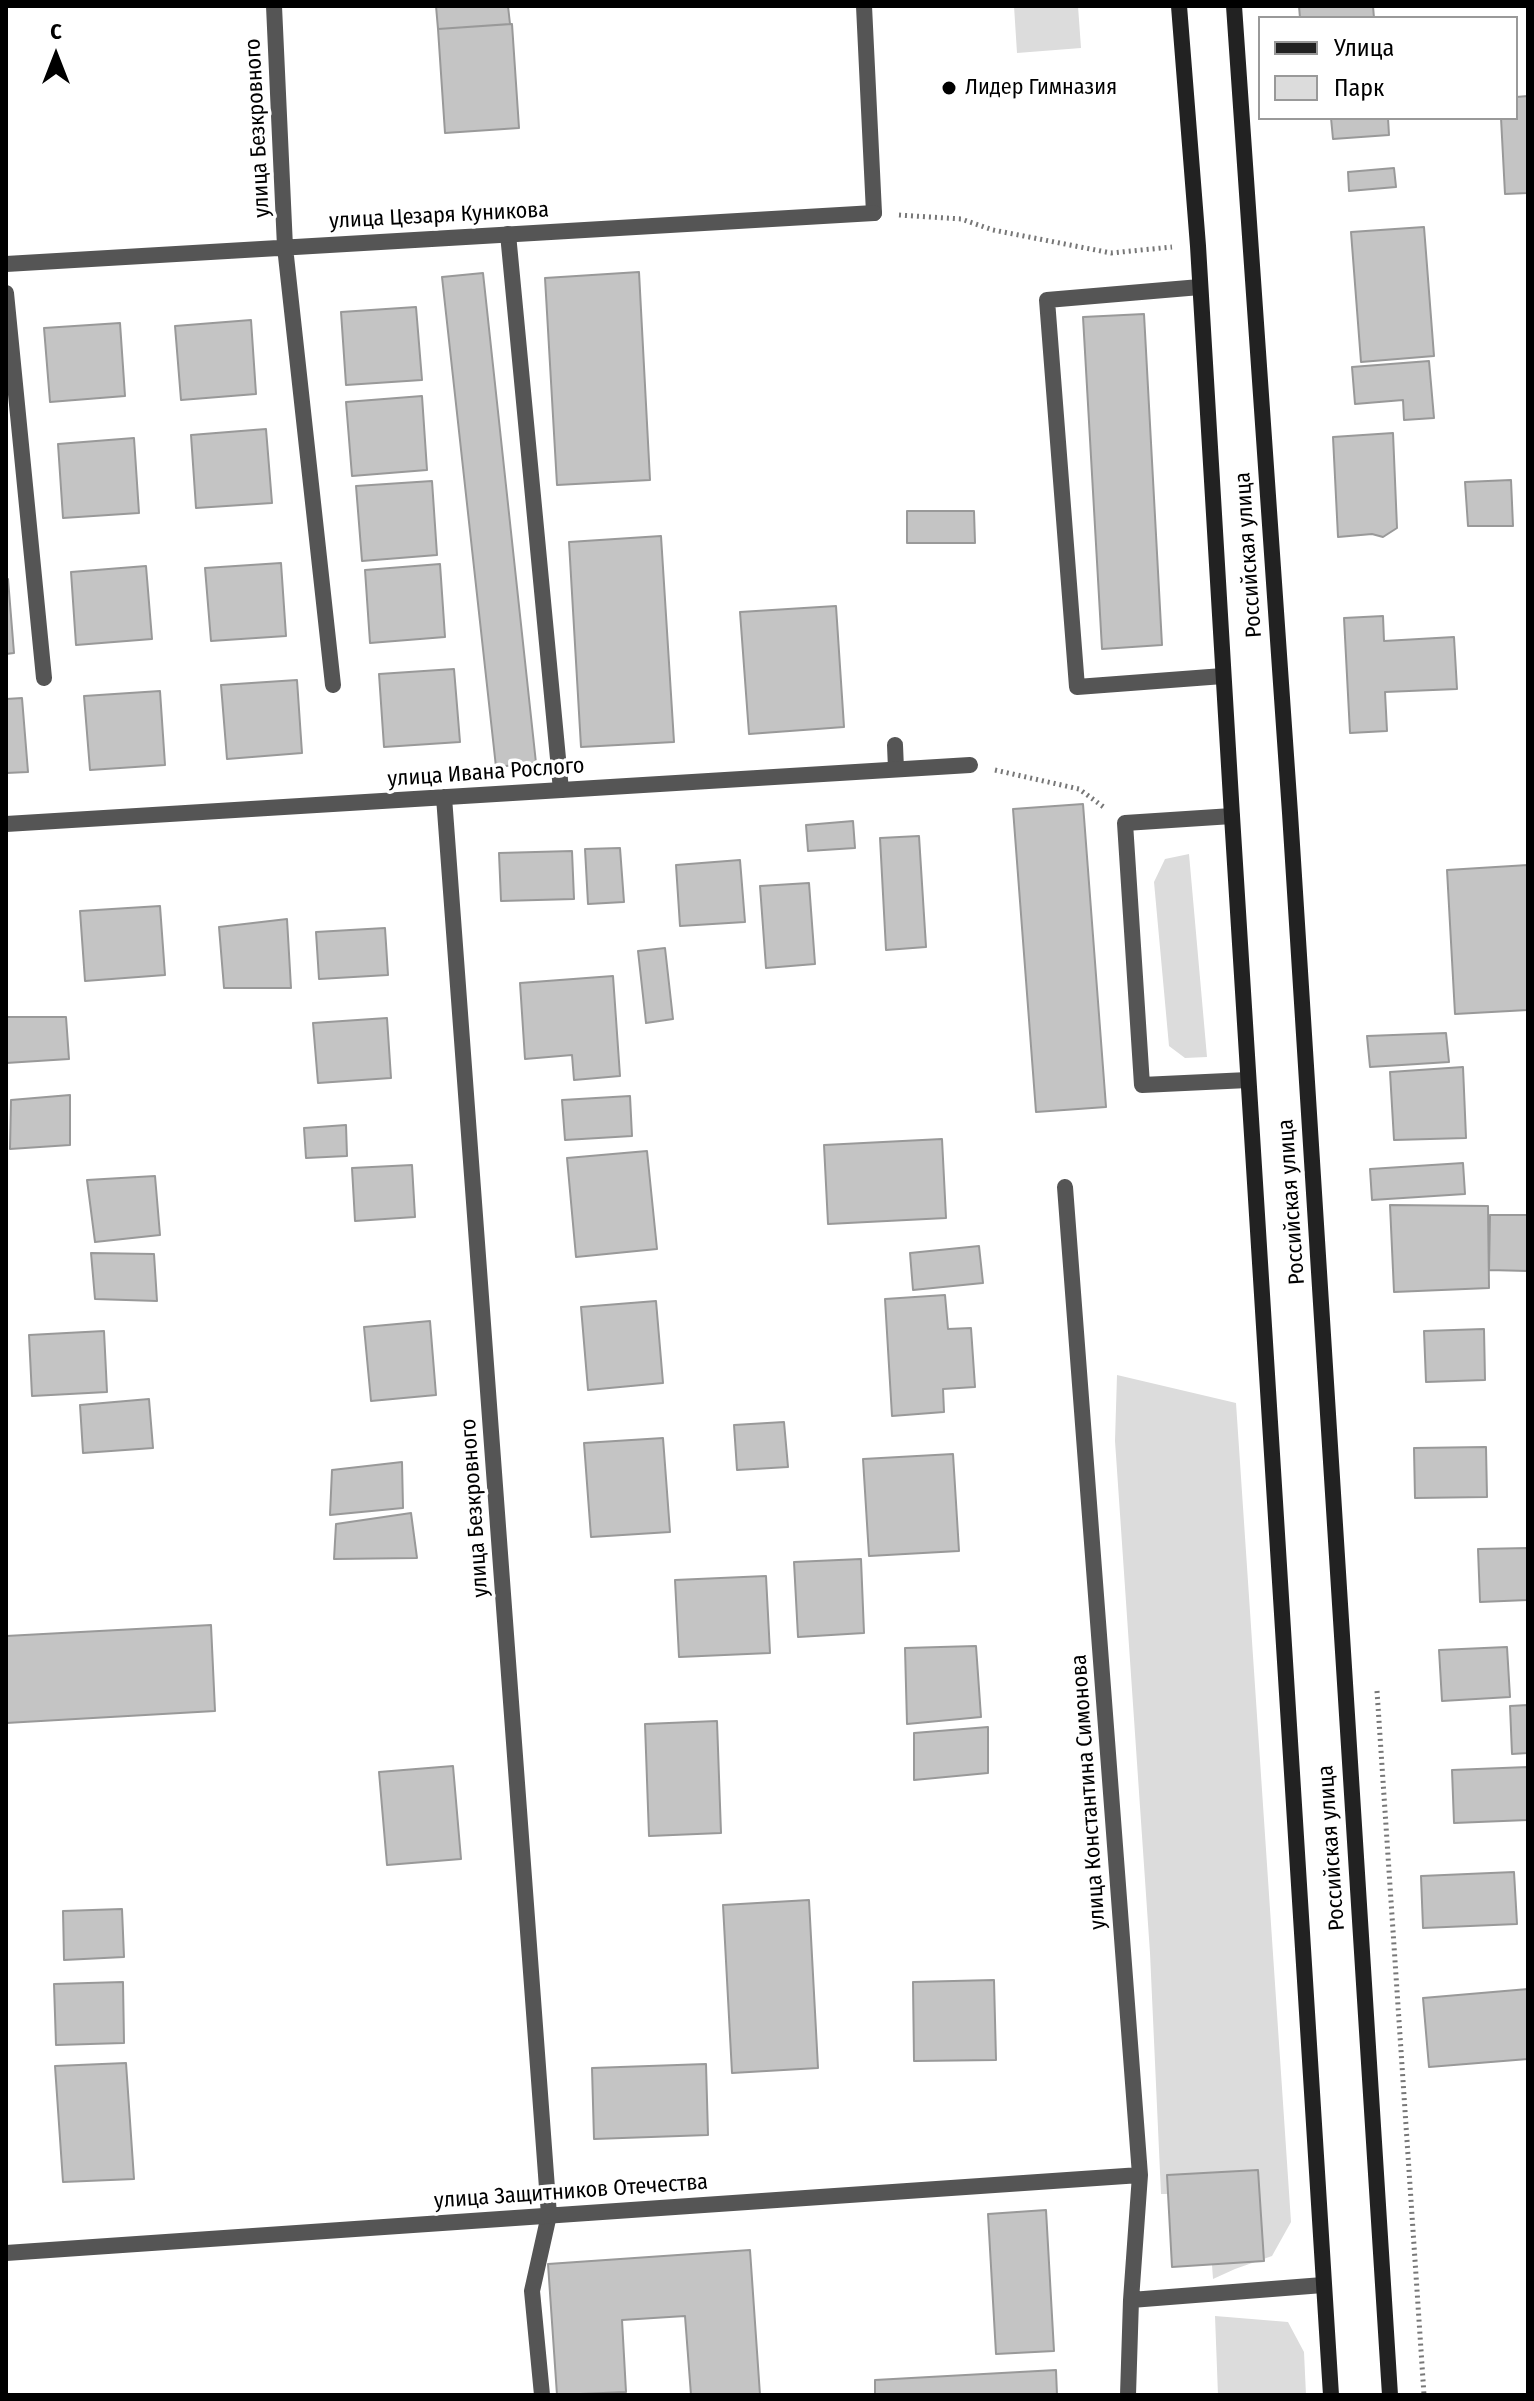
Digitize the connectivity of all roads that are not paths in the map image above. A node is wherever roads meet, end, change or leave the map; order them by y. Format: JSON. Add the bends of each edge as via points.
{"nodes":[{"id":1,"x":274,"y":6,"type":"edge"},
{"id":2,"x":864,"y":6,"type":"edge"},
{"id":3,"x":1179,"y":6,"type":"edge"},
{"id":4,"x":1234,"y":6,"type":"edge"},
{"id":5,"x":508,"y":234,"type":"junction"},
{"id":6,"x":285,"y":247,"type":"junction"},
{"id":7,"x":6,"y":264,"type":"edge"},
{"id":8,"x":1200,"y":287,"type":"junction"},
{"id":9,"x":6,"y":293,"type":"edge"},
{"id":10,"x":1223,"y":676,"type":"junction"},
{"id":11,"x":44,"y":678,"type":"dead end"},
{"id":12,"x":333,"y":685,"type":"dead end"},
{"id":13,"x":895,"y":745,"type":"dead end"},
{"id":14,"x":970,"y":765,"type":"road end"},
{"id":15,"x":896,"y":769,"type":"junction"},
{"id":16,"x":561,"y":790,"type":"junction"},
{"id":17,"x":444,"y":797,"type":"junction"},
{"id":18,"x":1232,"y":816,"type":"junction"},
{"id":19,"x":6,"y":824,"type":"edge"},
{"id":20,"x":1248,"y":1080,"type":"junction"},
{"id":21,"x":1065,"y":1187,"type":"dead end"},
{"id":22,"x":1140,"y":2175,"type":"junction"},
{"id":23,"x":549,"y":2215,"type":"junction"},
{"id":24,"x":6,"y":2253,"type":"edge"},
{"id":25,"x":1323,"y":2285,"type":"junction"},
{"id":26,"x":1131,"y":2300,"type":"junction"},
{"id":27,"x":542,"y":2395,"type":"edge"},
{"id":28,"x":1128,"y":2395,"type":"edge"},
{"id":29,"x":1331,"y":2395,"type":"edge"},
{"id":30,"x":1390,"y":2395,"type":"edge"}],
"edges":[{"from":1,"to":6,"type":"street","name":"улица Безкровного"},
{"from":2,"to":5,"type":"street","name":"улица Цезаря Куникова","via":[[874,213]]},
{"from":3,"to":8,"type":"main road","name":"Российская улица"},
{"from":4,"to":30,"type":"main road","name":"Российская улица"},
{"from":5,"to":6,"type":"street","name":"улица Цезаря Куникова"},
{"from":5,"to":16,"type":"street"},
{"from":6,"to":7,"type":"street","name":"улица Цезаря Куникова"},
{"from":6,"to":12,"type":"street","name":"улица Безкровного"},
{"from":8,"to":10,"type":"main road","name":"Российская улица"},
{"from":8,"to":10,"type":"street","via":[[1047,300],[1077,687]]},
{"from":9,"to":11,"type":"street"},
{"from":10,"to":18,"type":"main road","name":"Российская улица"},
{"from":13,"to":15,"type":"street"},
{"from":14,"to":15,"type":"street","name":"улица Ивана Рослого"},
{"from":15,"to":16,"type":"street","name":"улица Ивана Рослого"},
{"from":16,"to":17,"type":"street","name":"улица Ивана Рослого"},
{"from":17,"to":19,"type":"street","name":"улица Ивана Рослого"},
{"from":17,"to":23,"type":"street","name":"улица Безкровного"},
{"from":18,"to":20,"type":"main road","name":"Российская улица"},
{"from":18,"to":20,"type":"street","via":[[1125,823],[1142,1085]]},
{"from":20,"to":25,"type":"main road","name":"Российская улица"},
{"from":21,"to":22,"type":"street","name":"улица Константина Симонова"},
{"from":22,"to":23,"type":"street","name":"улица Защитников Отечества"},
{"from":22,"to":26,"type":"street","name":"улица Константина Симонова"},
{"from":23,"to":24,"type":"street","name":"улица Защитников Отечества"},
{"from":23,"to":27,"type":"street","name":"улица Безкровного","via":[[532,2291]]},
{"from":25,"to":26,"type":"street"},
{"from":25,"to":29,"type":"main road","name":"Российская улица"},
{"from":26,"to":28,"type":"street","name":"улица Константина Симонова"}]}
